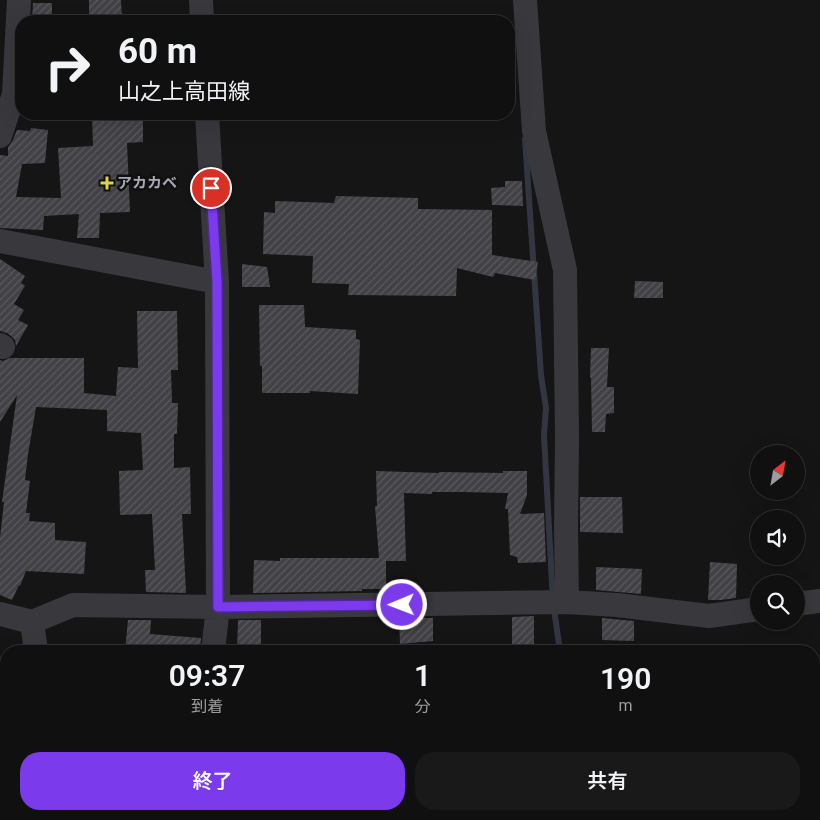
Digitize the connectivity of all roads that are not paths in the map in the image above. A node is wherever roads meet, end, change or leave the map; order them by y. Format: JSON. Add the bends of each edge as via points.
{"nodes":[{"id":1,"x":19,"y":0,"type":"edge"},
{"id":2,"x":201,"y":0,"type":"edge"},
{"id":3,"x":525,"y":0,"type":"edge"},
{"id":4,"x":18,"y":15,"type":"edge"},
{"id":5,"x":202,"y":15,"type":"edge"},
{"id":6,"x":15,"y":75,"type":"edge"},
{"id":7,"x":207,"y":120,"type":"edge"},
{"id":8,"x":0,"y":136,"type":"edge"},
{"id":9,"x":0,"y":241,"type":"edge"},
{"id":10,"x":217,"y":282,"type":"junction"},
{"id":11,"x":820,"y":601,"type":"edge"},
{"id":12,"x":567,"y":602,"type":"junction"},
{"id":13,"x":805,"y":603,"type":"edge"},
{"id":14,"x":218,"y":607,"type":"junction"},
{"id":15,"x":750,"y":610,"type":"edge"},
{"id":16,"x":0,"y":614,"type":"edge"},
{"id":17,"x":32,"y":622,"type":"junction"},
{"id":18,"x":35,"y":645,"type":"edge"},
{"id":19,"x":214,"y":645,"type":"edge"}],
"edges":[{"from":1,"to":4,"type":"street"},
{"from":2,"to":5,"type":"street"},
{"from":3,"to":12,"type":"street","via":[[534,131],[565,270]]},
{"from":6,"to":8,"type":"street","via":[[14,94]]},
{"from":7,"to":10,"type":"street"},
{"from":9,"to":10,"type":"street"},
{"from":10,"to":14,"type":"street"},
{"from":11,"to":13,"type":"street"},
{"from":12,"to":14,"type":"street"},
{"from":12,"to":15,"type":"street","via":[[709,616]]},
{"from":14,"to":17,"type":"street","via":[[73,604]]},
{"from":14,"to":19,"type":"street"},
{"from":16,"to":17,"type":"street"},
{"from":17,"to":18,"type":"street"}]}
